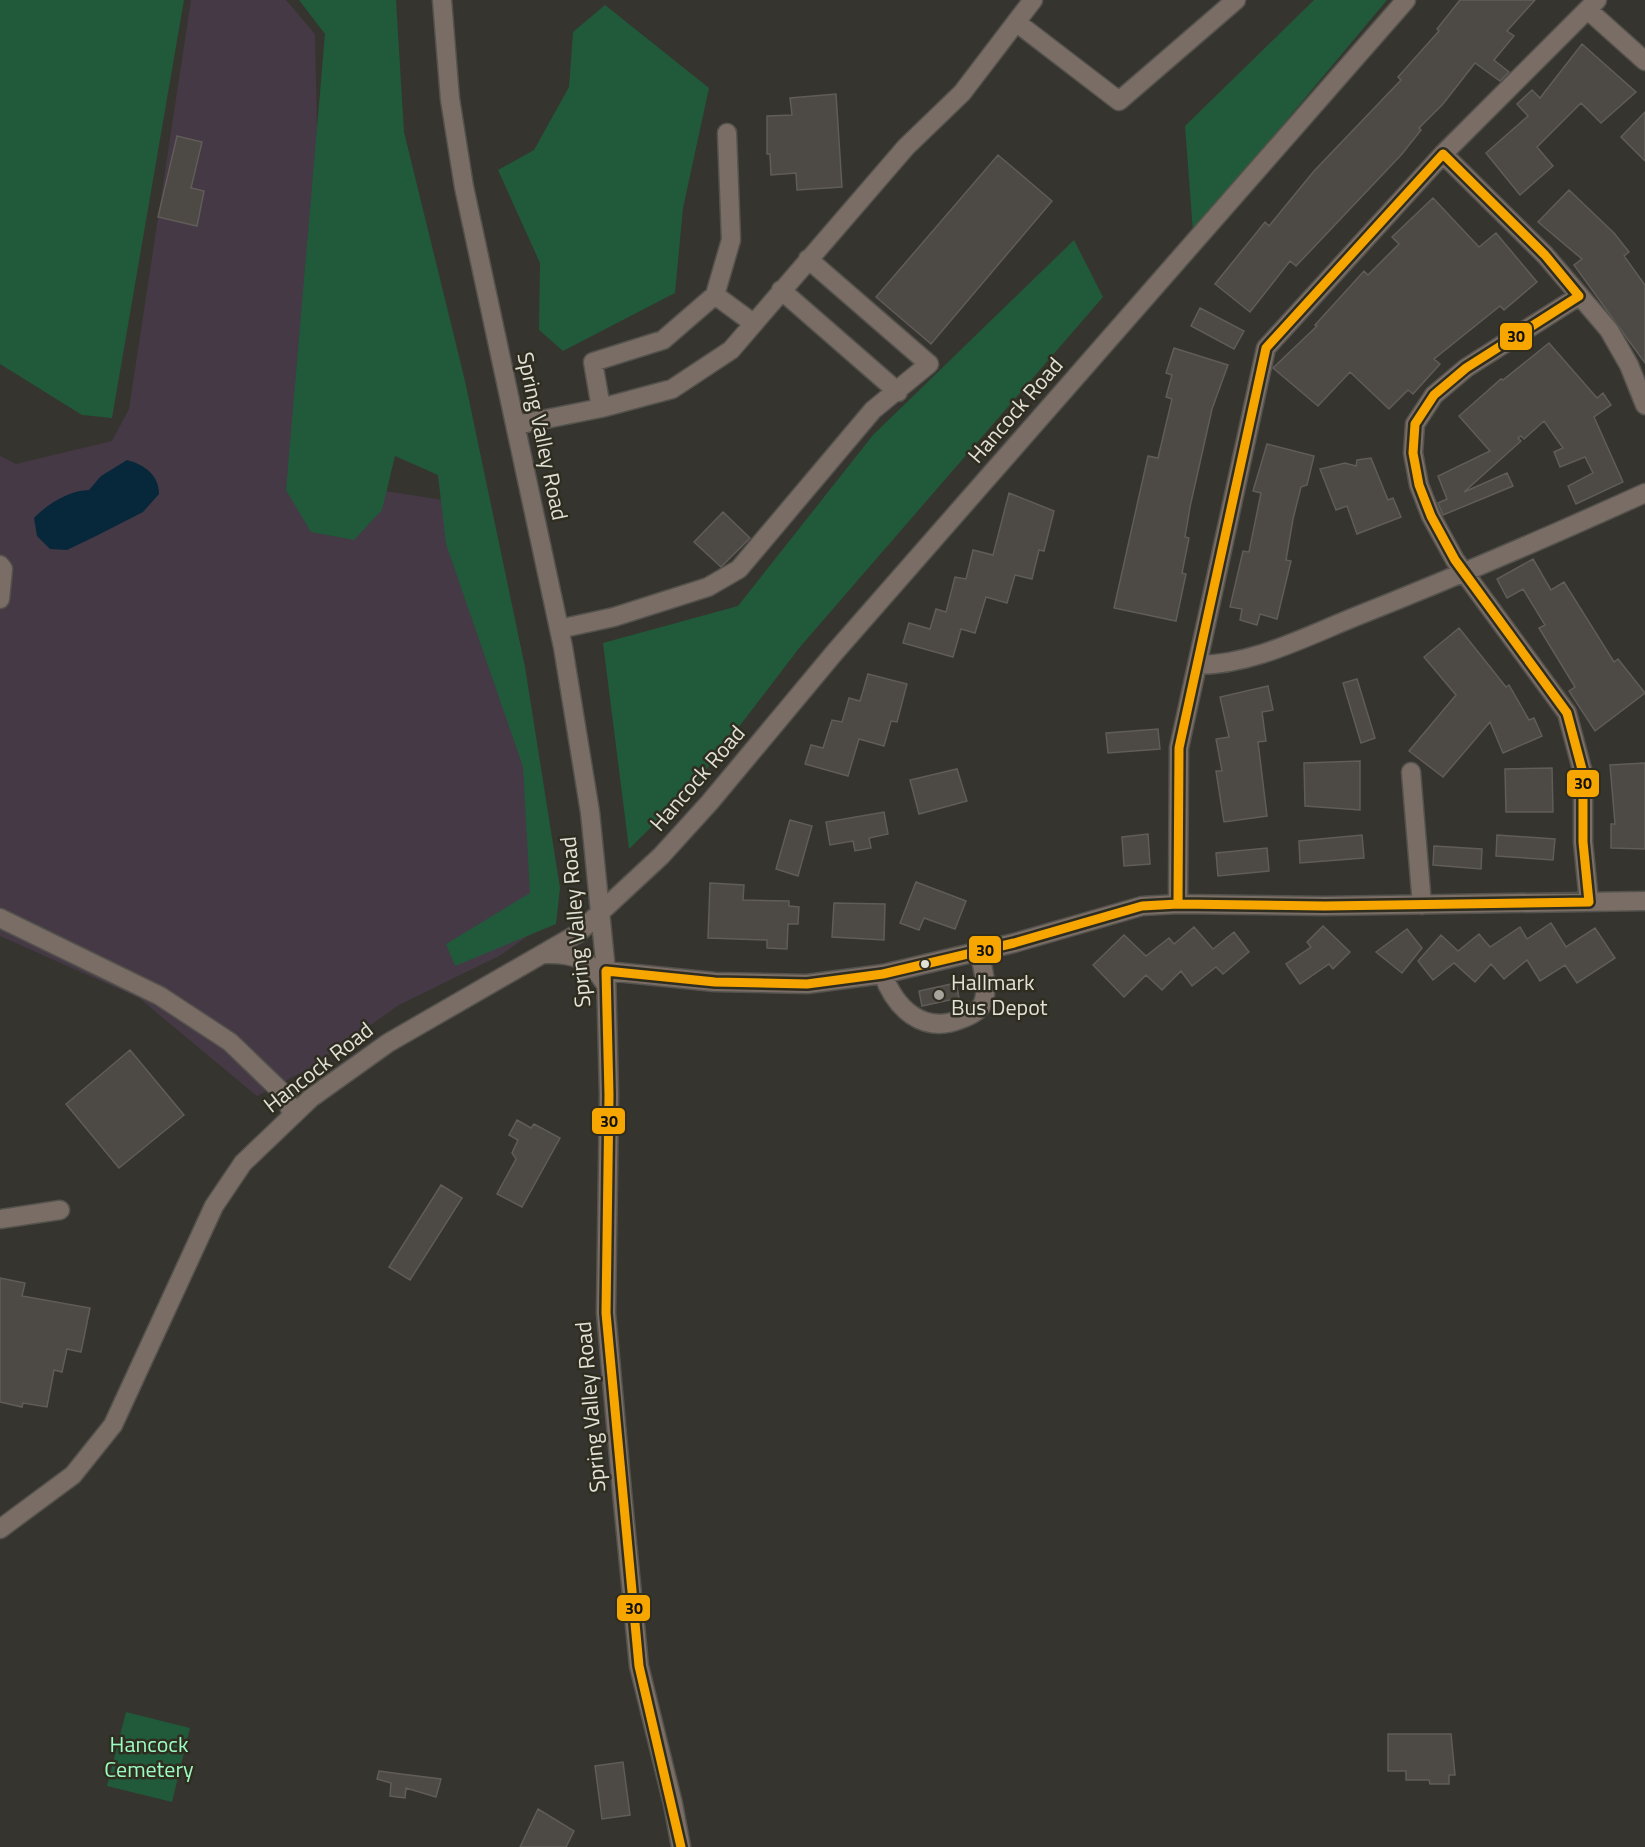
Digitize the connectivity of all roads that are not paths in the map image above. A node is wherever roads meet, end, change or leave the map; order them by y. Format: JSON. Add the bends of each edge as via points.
{"nodes":[{"id":1,"x":442,"y":0,"type":"edge"},
{"id":2,"x":1033,"y":0,"type":"edge"},
{"id":3,"x":1236,"y":0,"type":"edge"},
{"id":4,"x":1406,"y":0,"type":"edge"},
{"id":5,"x":1592,"y":5,"type":"edge"},
{"id":6,"x":1016,"y":22,"type":"junction"},
{"id":7,"x":1645,"y":61,"type":"edge"},
{"id":8,"x":727,"y":132,"type":"dead end"},
{"id":9,"x":1443,"y":154,"type":"junction"},
{"id":10,"x":808,"y":259,"type":"junction"},
{"id":11,"x":781,"y":290,"type":"junction"},
{"id":12,"x":714,"y":296,"type":"junction"},
{"id":13,"x":1579,"y":296,"type":"junction"},
{"id":14,"x":753,"y":323,"type":"junction"},
{"id":15,"x":898,"y":392,"type":"junction"},
{"id":16,"x":1645,"y":405,"type":"edge"},
{"id":17,"x":601,"y":408,"type":"junction"},
{"id":18,"x":516,"y":425,"type":"junction"},
{"id":19,"x":1645,"y":494,"type":"edge"},
{"id":20,"x":0,"y":565,"type":"edge"},
{"id":21,"x":1464,"y":574,"type":"junction"},
{"id":22,"x":0,"y":599,"type":"edge"},
{"id":23,"x":559,"y":628,"type":"junction"},
{"id":24,"x":1197,"y":665,"type":"junction"},
{"id":25,"x":1411,"y":772,"type":"dead end"},
{"id":26,"x":1645,"y":901,"type":"edge"},
{"id":27,"x":1589,"y":902,"type":"junction"},
{"id":28,"x":1178,"y":904,"type":"junction"},
{"id":29,"x":1422,"y":905,"type":"junction"},
{"id":30,"x":601,"y":912,"type":"junction"},
{"id":31,"x":0,"y":918,"type":"edge"},
{"id":32,"x":979,"y":951,"type":"junction"},
{"id":33,"x":543,"y":955,"type":"junction"},
{"id":34,"x":883,"y":974,"type":"junction"},
{"id":35,"x":607,"y":979,"type":"junction"},
{"id":36,"x":292,"y":1114,"type":"junction"},
{"id":37,"x":60,"y":1210,"type":"dead end"},
{"id":38,"x":0,"y":1219,"type":"edge"},
{"id":39,"x":0,"y":1529,"type":"edge"},
{"id":40,"x":681,"y":1847,"type":"edge"}],
"edges":[{"from":1,"to":18,"type":"street","name":"Spring Valley Road","via":[[450,99],[464,187]]},
{"from":2,"to":6,"type":"street"},
{"from":3,"to":6,"type":"street","via":[[1119,101]]},
{"from":4,"to":30,"type":"street","name":"Hancock Road","via":[[835,652],[710,802],[661,856]]},
{"from":5,"to":7,"type":"street"},
{"from":5,"to":9,"type":"street"},
{"from":6,"to":10,"type":"street","via":[[962,93],[906,147]]},
{"from":8,"to":12,"type":"street","via":[[731,240]]},
{"from":9,"to":13,"type":"street","via":[[1545,255]]},
{"from":9,"to":24,"type":"street","via":[[1266,348]]},
{"from":10,"to":11,"type":"street"},
{"from":10,"to":15,"type":"street","via":[[929,364]]},
{"from":11,"to":14,"type":"street"},
{"from":11,"to":15,"type":"street"},
{"from":12,"to":14,"type":"street"},
{"from":12,"to":17,"type":"street","via":[[663,340],[593,362]]},
{"from":13,"to":16,"type":"street","via":[[1609,330]]},
{"from":13,"to":21,"type":"street","via":[[1466,368],[1434,395],[1415,424],[1413,453],[1419,485],[1431,516]]},
{"from":14,"to":17,"type":"street","via":[[731,350],[672,389]]},
{"from":15,"to":23,"type":"street","via":[[873,410],[739,569],[708,587],[614,617]]},
{"from":17,"to":18,"type":"street"},
{"from":18,"to":23,"type":"street","name":"Spring Valley Road"},
{"from":19,"to":21,"type":"street"},
{"from":20,"to":22,"type":"street"},
{"from":21,"to":24,"type":"street","via":[[1234,662]]},
{"from":21,"to":27,"type":"street","via":[[1568,713],[1583,773],[1583,842]]},
{"from":23,"to":30,"type":"street","name":"Spring Valley Road","via":[[579,735]]},
{"from":24,"to":28,"type":"street","via":[[1179,748]]},
{"from":25,"to":29,"type":"street"},
{"from":26,"to":27,"type":"street"},
{"from":27,"to":29,"type":"street"},
{"from":28,"to":29,"type":"street"},
{"from":28,"to":32,"type":"street","via":[[1142,906]]},
{"from":30,"to":33,"type":"street","name":"Hancock Road","via":[[577,934]]},
{"from":30,"to":35,"type":"street","name":"Spring Valley Road"},
{"from":31,"to":36,"type":"street","via":[[160,996],[230,1042],[286,1096]]},
{"from":32,"to":34,"type":"street"},
{"from":32,"to":34,"type":"street","via":[[985,985],[983,1003],[974,1014],[957,1021],[925,1023],[910,1015],[897,1003]]},
{"from":33,"to":35,"type":"street","via":[[577,956]]},
{"from":33,"to":36,"type":"street","name":"Hancock Road","via":[[388,1043]]},
{"from":34,"to":35,"type":"street","via":[[796,984]]},
{"from":35,"to":40,"type":"street","name":"Spring Valley Road","via":[[606,1312],[639,1666]]},
{"from":36,"to":39,"type":"street","name":"Hancock Road","via":[[243,1163],[214,1206],[113,1425],[73,1475]]},
{"from":37,"to":38,"type":"street"}]}
